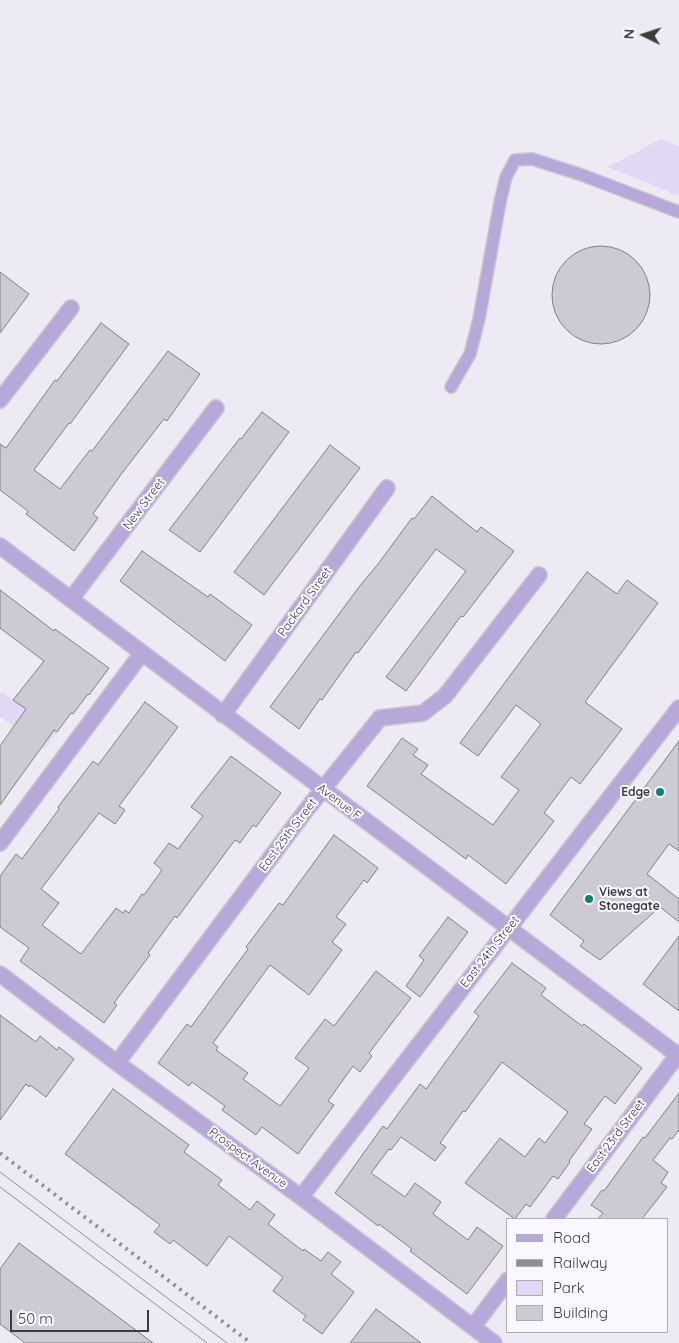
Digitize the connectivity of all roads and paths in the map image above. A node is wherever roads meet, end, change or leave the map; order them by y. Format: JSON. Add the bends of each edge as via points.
{"nodes":[{"id":1,"x":679,"y":212,"type":"edge"},
{"id":2,"x":71,"y":308,"type":"dead end"},
{"id":3,"x":451,"y":387,"type":"dead end"},
{"id":4,"x":0,"y":400,"type":"edge"},
{"id":5,"x":216,"y":408,"type":"dead end"},
{"id":6,"x":387,"y":488,"type":"dead end"},
{"id":7,"x":0,"y":546,"type":"edge"},
{"id":8,"x":539,"y":575,"type":"dead end"},
{"id":9,"x":70,"y":600,"type":"junction"},
{"id":10,"x":142,"y":653,"type":"junction"},
{"id":11,"x":679,"y":708,"type":"edge"},
{"id":12,"x":223,"y":715,"type":"junction"},
{"id":13,"x":322,"y":790,"type":"junction"},
{"id":14,"x":0,"y":843,"type":"edge"},
{"id":15,"x":508,"y":928,"type":"junction"},
{"id":16,"x":0,"y":974,"type":"edge"},
{"id":17,"x":679,"y":1055,"type":"edge"},
{"id":18,"x":117,"y":1063,"type":"junction"},
{"id":19,"x":301,"y":1197,"type":"junction"},
{"id":20,"x":555,"y":1218,"type":"edge"},
{"id":21,"x":507,"y":1281,"type":"edge"},
{"id":22,"x":473,"y":1327,"type":"junction"},
{"id":23,"x":494,"y":1343,"type":"edge"}],
"edges":[{"from":1,"to":3,"type":"lane","via":[[532,159],[515,160],[506,176],[470,354]]},
{"from":2,"to":4,"type":"street"},
{"from":5,"to":9,"type":"street","name":"New Street"},
{"from":6,"to":12,"type":"street","name":"Packard Street"},
{"from":7,"to":9,"type":"street","name":"Avenue F"},
{"from":8,"to":13,"type":"street","name":"East 25th Street","via":[[446,696],[423,714],[380,718]]},
{"from":9,"to":10,"type":"street","name":"Avenue F"},
{"from":10,"to":12,"type":"street","name":"Avenue F"},
{"from":10,"to":14,"type":"street"},
{"from":11,"to":15,"type":"street","name":"East 24th Street"},
{"from":12,"to":13,"type":"street","name":"Avenue F"},
{"from":13,"to":15,"type":"street","name":"Avenue F"},
{"from":13,"to":18,"type":"street","name":"East 25th Street"},
{"from":15,"to":17,"type":"street","name":"Avenue F"},
{"from":15,"to":19,"type":"street","name":"East 24th Street"},
{"from":16,"to":18,"type":"street","name":"Prospect Avenue"},
{"from":17,"to":20,"type":"street","name":"East 23rd Street"},
{"from":18,"to":19,"type":"street","name":"Prospect Avenue"},
{"from":19,"to":22,"type":"street","name":"Prospect Avenue"},
{"from":21,"to":22,"type":"street"},
{"from":22,"to":23,"type":"street","name":"Prospect Avenue"}]}
